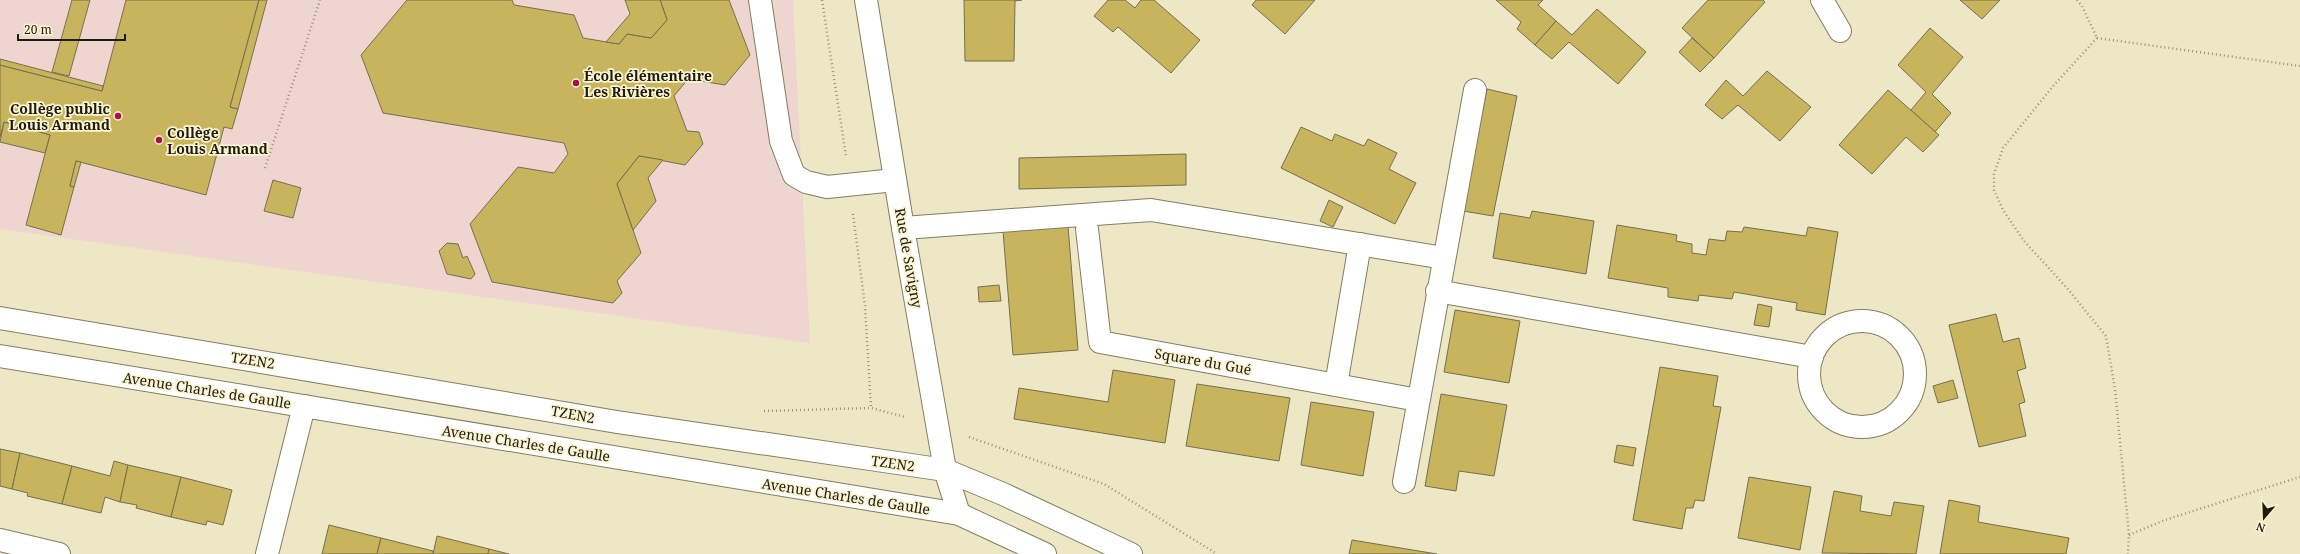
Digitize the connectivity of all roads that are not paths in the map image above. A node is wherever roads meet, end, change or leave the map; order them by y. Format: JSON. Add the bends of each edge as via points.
{"nodes":[{"id":1,"x":760,"y":0,"type":"edge"},
{"id":2,"x":866,"y":0,"type":"edge"},
{"id":3,"x":1822,"y":0,"type":"edge"},
{"id":4,"x":1840,"y":31,"type":"dead end"},
{"id":5,"x":1475,"y":90,"type":"dead end"},
{"id":6,"x":895,"y":180,"type":"junction"},
{"id":7,"x":903,"y":228,"type":"junction"},
{"id":8,"x":1087,"y":229,"type":"dead end"},
{"id":9,"x":1360,"y":244,"type":"junction"},
{"id":10,"x":1444,"y":258,"type":"junction"},
{"id":11,"x":1438,"y":291,"type":"junction"},
{"id":12,"x":0,"y":318,"type":"edge"},
{"id":13,"x":0,"y":356,"type":"edge"},
{"id":14,"x":1812,"y":357,"type":"junction"},
{"id":15,"x":1336,"y":385,"type":"junction"},
{"id":16,"x":1418,"y":400,"type":"junction"},
{"id":17,"x":304,"y":406,"type":"junction"},
{"id":18,"x":945,"y":470,"type":"junction"},
{"id":19,"x":1404,"y":482,"type":"dead end"},
{"id":20,"x":959,"y":514,"type":"junction"},
{"id":21,"x":0,"y":540,"type":"edge"},
{"id":22,"x":59,"y":554,"type":"edge"},
{"id":23,"x":267,"y":554,"type":"edge"},
{"id":24,"x":1045,"y":554,"type":"edge"},
{"id":25,"x":1132,"y":554,"type":"edge"}],
"edges":[{"from":1,"to":6,"type":"street","via":[[781,141],[794,175],[806,182],[827,188]]},
{"from":2,"to":6,"type":"street","name":"Rue de Savigny"},
{"from":3,"to":4,"type":"street"},
{"from":5,"to":10,"type":"street"},
{"from":6,"to":7,"type":"street","name":"Rue de Savigny"},
{"from":7,"to":9,"type":"street","via":[[1151,210]]},
{"from":7,"to":18,"type":"street","name":"Rue de Savigny"},
{"from":8,"to":15,"type":"street","name":"Square du Gué","via":[[1100,342]]},
{"from":9,"to":10,"type":"street"},
{"from":9,"to":15,"type":"street"},
{"from":10,"to":11,"type":"street"},
{"from":11,"to":14,"type":"street"},
{"from":11,"to":16,"type":"street"},
{"from":12,"to":18,"type":"street","name":"TZEN2","via":[[617,422]]},
{"from":13,"to":17,"type":"street","name":"Avenue Charles de Gaulle"},
{"from":14,"to":14,"type":"street","via":[[1809,381],[1813,397],[1822,411],[1836,421],[1852,427],[1884,423],[1898,414],[1909,401],[1914,385],[1915,368],[1904,343],[1888,328],[1872,322],[1855,321],[1840,326],[1826,335],[1815,348]]},
{"from":15,"to":16,"type":"street","name":"Square du Gué"},
{"from":16,"to":19,"type":"street"},
{"from":17,"to":20,"type":"street","name":"Avenue Charles de Gaulle"},
{"from":17,"to":23,"type":"street"},
{"from":18,"to":20,"type":"street","name":"Rue de Savigny"},
{"from":18,"to":25,"type":"street","name":"TZEN2"},
{"from":20,"to":24,"type":"street","name":"Avenue Charles de Gaulle"},
{"from":21,"to":22,"type":"street"}]}
